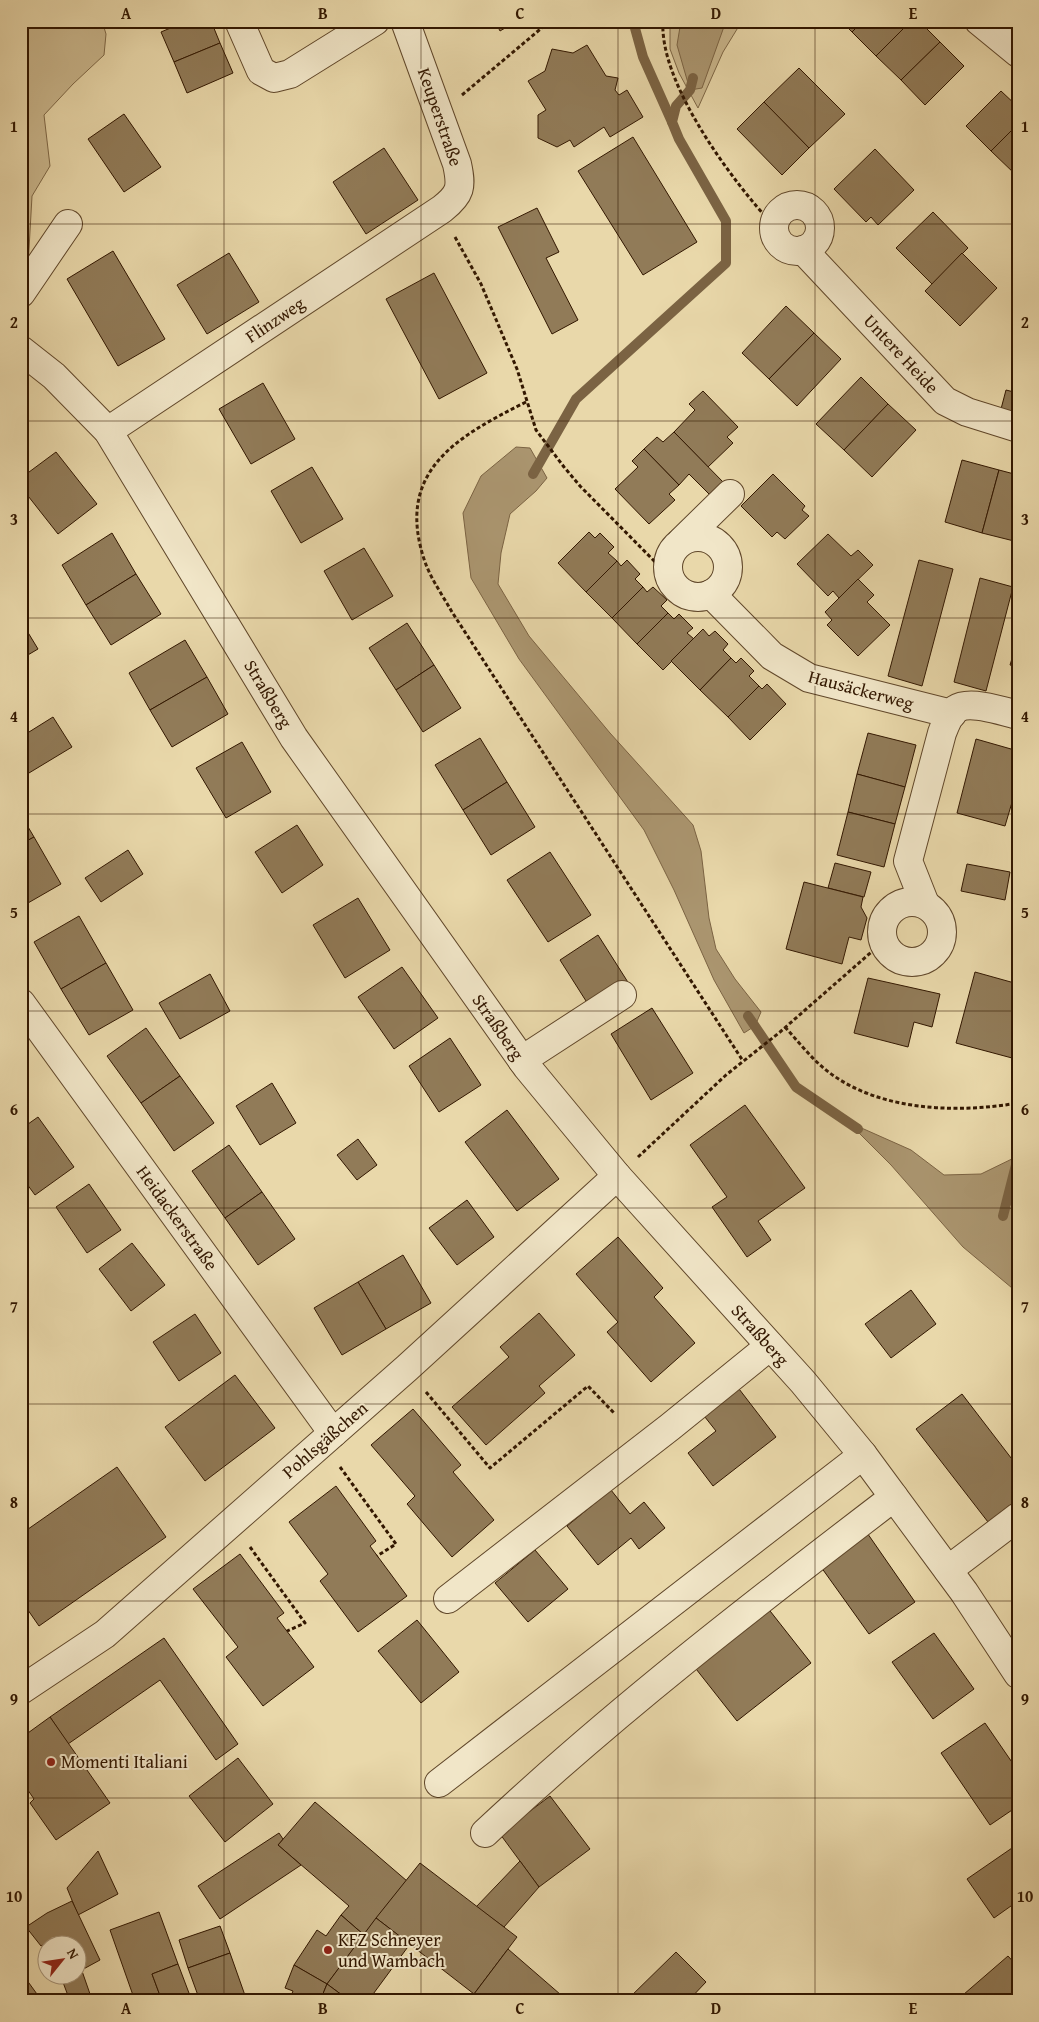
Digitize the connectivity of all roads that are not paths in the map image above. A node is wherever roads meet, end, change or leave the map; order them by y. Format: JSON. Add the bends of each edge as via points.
{"nodes":[{"id":1,"x":239,"y":21,"type":"edge"},
{"id":2,"x":375,"y":21,"type":"edge"},
{"id":3,"x":405,"y":21,"type":"edge"},
{"id":4,"x":979,"y":21,"type":"edge"},
{"id":5,"x":1018,"y":53,"type":"edge"},
{"id":6,"x":442,"y":209,"type":"joint"},
{"id":7,"x":68,"y":224,"type":"dead end"},
{"id":8,"x":803,"y":250,"type":"junction"},
{"id":9,"x":21,"y":293,"type":"edge"},
{"id":10,"x":21,"y":350,"type":"edge"},
{"id":11,"x":1018,"y":428,"type":"edge"},
{"id":12,"x":108,"y":431,"type":"junction"},
{"id":13,"x":730,"y":494,"type":"dead end"},
{"id":14,"x":682,"y":541,"type":"junction"},
{"id":15,"x":711,"y":594,"type":"junction"},
{"id":16,"x":952,"y":714,"type":"junction"},
{"id":17,"x":1018,"y":715,"type":"edge"},
{"id":18,"x":925,"y":904,"type":"junction"},
{"id":19,"x":622,"y":995,"type":"dead end"},
{"id":20,"x":21,"y":1003,"type":"edge"},
{"id":21,"x":522,"y":1060,"type":"junction"},
{"id":22,"x":617,"y":1176,"type":"junction"},
{"id":23,"x":770,"y":1346,"type":"junction"},
{"id":24,"x":328,"y":1437,"type":"junction"},
{"id":25,"x":863,"y":1455,"type":"junction"},
{"id":26,"x":894,"y":1497,"type":"junction"},
{"id":27,"x":1018,"y":1518,"type":"edge"},
{"id":28,"x":948,"y":1570,"type":"junction"},
{"id":29,"x":448,"y":1599,"type":"dead end"},
{"id":30,"x":1018,"y":1674,"type":"edge"},
{"id":31,"x":21,"y":1690,"type":"edge"},
{"id":32,"x":439,"y":1783,"type":"dead end"},
{"id":33,"x":485,"y":1833,"type":"dead end"}],
"edges":[{"from":1,"to":2,"type":"street","via":[[261,71],[274,78],[290,74]]},
{"from":3,"to":6,"type":"street","name":"Keuperstraße","via":[[461,180],[458,193]]},
{"from":4,"to":5,"type":"street"},
{"from":6,"to":12,"type":"street","name":"Flinzweg"},
{"from":7,"to":9,"type":"street"},
{"from":8,"to":8,"type":"street","via":[[782,246],[774,233],[780,213],[786,208],[808,208],[818,220],[820,227],[815,242]]},
{"from":8,"to":11,"type":"street","name":"Untere Heide","via":[[945,401],[967,412]]},
{"from":10,"to":12,"type":"street","name":"Straßberg","via":[[54,376]]},
{"from":12,"to":21,"type":"street","name":"Straßberg","via":[[294,738]]},
{"from":13,"to":14,"type":"street"},
{"from":14,"to":15,"type":"street","via":[[670,557],[670,577],[675,586],[692,596]]},
{"from":14,"to":15,"type":"street","via":[[692,537],[711,539],[725,553],[728,562],[725,581]]},
{"from":15,"to":16,"type":"street","name":"Hausäckerweg","via":[[772,656],[809,678]]},
{"from":16,"to":17,"type":"street","via":[[963,706],[977,706]]},
{"from":16,"to":18,"type":"street","via":[[942,733],[908,861]]},
{"from":18,"to":18,"type":"street","via":[[941,923],[940,945],[925,959],[907,961],[897,958],[884,942],[884,921],[897,905],[907,902]]},
{"from":19,"to":21,"type":"street"},
{"from":20,"to":24,"type":"street","name":"Heidackerstraße"},
{"from":21,"to":22,"type":"street","name":"Straßberg"},
{"from":22,"to":23,"type":"street","name":"Straßberg"},
{"from":22,"to":24,"type":"street","name":"Pohlsgäßchen"},
{"from":23,"to":25,"type":"street","name":"Straßberg"},
{"from":23,"to":29,"type":"street"},
{"from":24,"to":31,"type":"street","name":"Pohlsgäßchen","via":[[105,1634]]},
{"from":25,"to":26,"type":"street","name":"Straßberg"},
{"from":25,"to":32,"type":"street"},
{"from":26,"to":28,"type":"street","name":"Straßberg"},
{"from":26,"to":33,"type":"street","via":[[761,1598],[552,1771]]},
{"from":27,"to":28,"type":"street"},
{"from":28,"to":30,"type":"street","name":"Straßberg"}]}
